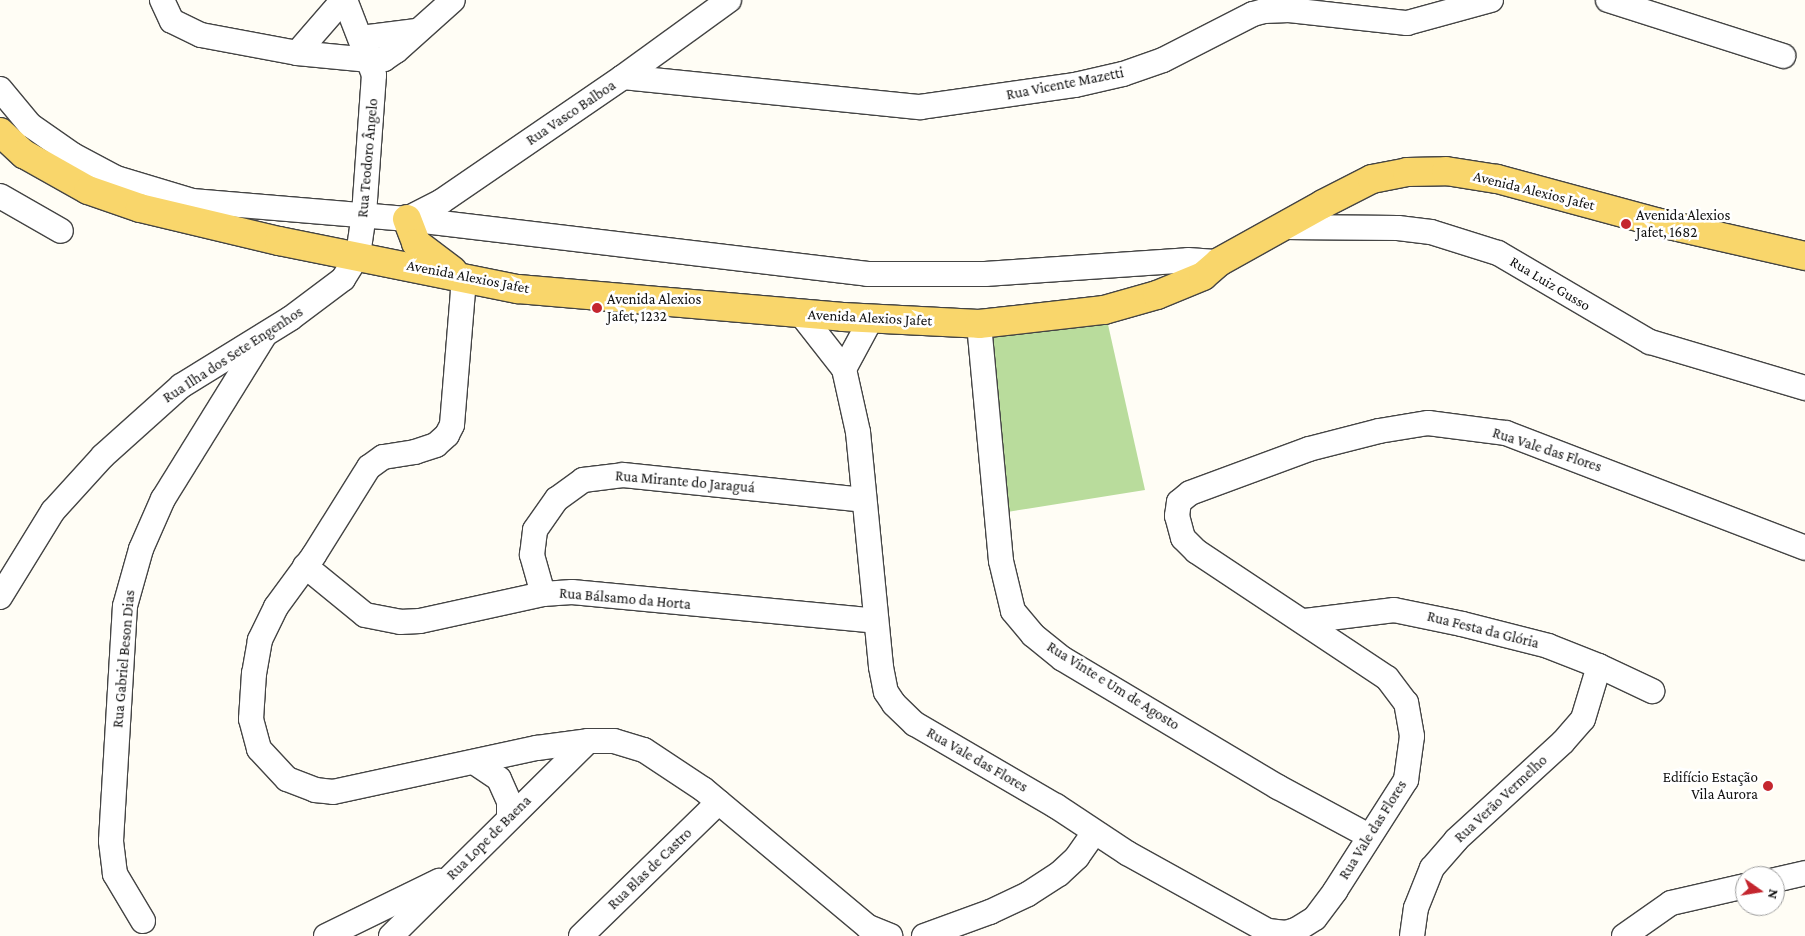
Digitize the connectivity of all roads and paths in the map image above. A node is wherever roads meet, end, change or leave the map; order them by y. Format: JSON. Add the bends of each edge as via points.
{"nodes":[{"id":1,"x":162,"y":0,"type":"edge"},
{"id":2,"x":344,"y":0,"type":"edge"},
{"id":3,"x":454,"y":0,"type":"edge"},
{"id":4,"x":730,"y":0,"type":"edge"},
{"id":5,"x":1491,"y":0,"type":"edge"},
{"id":6,"x":1608,"y":0,"type":"edge"},
{"id":7,"x":415,"y":31,"type":"junction"},
{"id":8,"x":361,"y":38,"type":"junction"},
{"id":9,"x":297,"y":53,"type":"junction"},
{"id":10,"x":1783,"y":56,"type":"dead end"},
{"id":11,"x":370,"y":60,"type":"junction"},
{"id":12,"x":623,"y":77,"type":"junction"},
{"id":13,"x":0,"y":89,"type":"edge"},
{"id":14,"x":0,"y":132,"type":"edge"},
{"id":15,"x":0,"y":196,"type":"edge"},
{"id":16,"x":364,"y":214,"type":"junction"},
{"id":17,"x":407,"y":219,"type":"junction"},
{"id":18,"x":1284,"y":227,"type":"junction"},
{"id":19,"x":61,"y":231,"type":"dead end"},
{"id":20,"x":358,"y":255,"type":"junction"},
{"id":21,"x":1805,"y":256,"type":"edge"},
{"id":22,"x":1220,"y":262,"type":"junction"},
{"id":23,"x":467,"y":280,"type":"junction"},
{"id":24,"x":801,"y":314,"type":"junction"},
{"id":25,"x":871,"y":319,"type":"junction"},
{"id":26,"x":979,"y":324,"type":"junction"},
{"id":27,"x":265,"y":335,"type":"junction"},
{"id":28,"x":844,"y":370,"type":"junction"},
{"id":29,"x":1805,"y":388,"type":"edge"},
{"id":30,"x":864,"y":500,"type":"junction"},
{"id":31,"x":1805,"y":548,"type":"edge"},
{"id":32,"x":305,"y":566,"type":"junction"},
{"id":33,"x":543,"y":594,"type":"junction"},
{"id":34,"x":0,"y":598,"type":"edge"},
{"id":35,"x":876,"y":621,"type":"junction"},
{"id":36,"x":1305,"y":621,"type":"junction"},
{"id":37,"x":1599,"y":666,"type":"junction"},
{"id":38,"x":1652,"y":691,"type":"dead end"},
{"id":39,"x":588,"y":741,"type":"junction"},
{"id":40,"x":474,"y":762,"type":"junction"},
{"id":41,"x":719,"y":802,"type":"junction"},
{"id":42,"x":509,"y":817,"type":"junction"},
{"id":43,"x":1094,"y":833,"type":"junction"},
{"id":44,"x":1370,"y":836,"type":"junction"},
{"id":45,"x":1805,"y":873,"type":"edge"},
{"id":46,"x":453,"y":875,"type":"junction"},
{"id":47,"x":1785,"y":878,"type":"edge"},
{"id":48,"x":1735,"y":888,"type":"edge"},
{"id":49,"x":143,"y":921,"type":"dead end"},
{"id":50,"x":326,"y":936,"type":"edge"},
{"id":51,"x":391,"y":936,"type":"edge"},
{"id":52,"x":581,"y":936,"type":"edge"},
{"id":53,"x":890,"y":936,"type":"edge"},
{"id":54,"x":924,"y":936,"type":"edge"},
{"id":55,"x":1412,"y":936,"type":"edge"},
{"id":56,"x":1624,"y":936,"type":"edge"}],
"edges":[{"from":1,"to":9,"type":"street","via":[[172,21],[184,29],[219,40]]},
{"from":2,"to":8,"type":"street","name":"Rua Teodoro Ângelo"},
{"from":2,"to":9,"type":"street"},
{"from":3,"to":7,"type":"street"},
{"from":4,"to":12,"type":"street","name":"Rua Vasco Balboa"},
{"from":5,"to":12,"type":"street","name":"Rua Vicente Mazetti","via":[[1407,23],[1289,10],[1264,11],[1163,60],[1124,74],[1075,85],[920,107]]},
{"from":6,"to":10,"type":"street"},
{"from":7,"to":8,"type":"street"},
{"from":7,"to":11,"type":"street","via":[[396,52],[384,59]]},
{"from":8,"to":11,"type":"street","name":"Rua Teodoro Ângelo"},
{"from":9,"to":11,"type":"street"},
{"from":11,"to":16,"type":"street","name":"Rua Teodoro Ângelo","via":[[374,98]]},
{"from":12,"to":17,"type":"street","name":"Rua Vasco Balboa","via":[[442,201]]},
{"from":13,"to":16,"type":"street","via":[[45,138],[116,178],[143,188],[192,202]]},
{"from":14,"to":20,"type":"main road","name":"Avenida Alexios Jafet","via":[[24,154],[88,190],[198,222]]},
{"from":15,"to":19,"type":"street"},
{"from":16,"to":17,"type":"street"},
{"from":16,"to":20,"type":"street","name":"Rua Teodoro Ângelo"},
{"from":17,"to":22,"type":"street","via":[[868,274],[986,274],[1188,260]]},
{"from":17,"to":23,"type":"main road","via":[[416,242],[433,258]]},
{"from":18,"to":21,"type":"main road","name":"Avenida Alexios Jafet","via":[[1372,179],[1407,172],[1446,171],[1497,179],[1660,223]]},
{"from":18,"to":22,"type":"main road","name":"Avenida Alexios Jafet"},
{"from":18,"to":29,"type":"street","name":"Rua Luiz Gusso","via":[[1398,228],[1431,232],[1498,253],[1650,342]]},
{"from":20,"to":23,"type":"main road","name":"Avenida Alexios Jafet"},
{"from":20,"to":27,"type":"street","name":"Rua Ilha dos Sete Engenhos","via":[[343,279]]},
{"from":22,"to":26,"type":"main road","name":"Avenida Alexios Jafet","via":[[1203,276],[1182,286],[1104,310]]},
{"from":23,"to":24,"type":"main road","name":"Avenida Alexios Jafet","via":[[518,289]]},
{"from":23,"to":32,"type":"street","via":[[458,340],[455,414],[447,435],[427,449],[383,457],[369,467]]},
{"from":24,"to":25,"type":"main road","name":"Avenida Alexios Jafet"},
{"from":24,"to":28,"type":"street","name":"Rua Vale das Flores"},
{"from":25,"to":26,"type":"main road","name":"Avenida Alexios Jafet"},
{"from":25,"to":28,"type":"street"},
{"from":26,"to":44,"type":"street","name":"Rua Vinte e Um de Agosto","via":[[1001,561],[1013,611],[1033,635],[1063,659],[1278,787]]},
{"from":27,"to":34,"type":"street","name":"Rua Ilha dos Sete Engenhos","via":[[181,386],[103,456],[53,511]]},
{"from":27,"to":49,"type":"street","name":"Rua Gabriel Beson Dias","via":[[163,499],[141,549],[126,606],[111,841],[115,874]]},
{"from":28,"to":30,"type":"street","name":"Rua Vale das Flores","via":[[858,432]]},
{"from":30,"to":33,"type":"street","name":"Rua Mirante do Jaraguá","via":[[623,475],[583,480],[557,499],[535,530],[532,555]]},
{"from":30,"to":35,"type":"street","name":"Rua Vale das Flores"},
{"from":31,"to":36,"type":"street","name":"Rua Vale das Flores","via":[[1506,433],[1428,423],[1379,431],[1309,449],[1190,493],[1179,502],[1177,516],[1183,538],[1196,551]]},
{"from":32,"to":33,"type":"street","name":"Rua Bálsamo da Horta","via":[[365,614],[400,622],[420,621]]},
{"from":32,"to":40,"type":"street","via":[[276,607],[260,640],[254,673],[251,719],[265,757],[276,770],[298,785],[333,792]]},
{"from":33,"to":35,"type":"street","name":"Rua Bálsamo da Horta","via":[[586,593]]},
{"from":35,"to":43,"type":"street","name":"Rua Vale das Flores","via":[[883,682],[894,704],[904,715]]},
{"from":36,"to":37,"type":"street","name":"Rua Festa da Glória","via":[[1394,610],[1494,630]]},
{"from":36,"to":44,"type":"street","name":"Rua Vale das Flores","via":[[1387,678],[1406,703],[1412,736],[1406,780]]},
{"from":37,"to":38,"type":"street","name":"Rua Festa da Glória"},
{"from":37,"to":55,"type":"street","name":"Rua Verão Vermelho","via":[[1583,719],[1563,742],[1456,840],[1432,868],[1416,908]]},
{"from":39,"to":40,"type":"street"},
{"from":39,"to":41,"type":"street","via":[[614,741],[644,750],[681,772]]},
{"from":39,"to":42,"type":"street","name":"Rua Lope de Baena"},
{"from":40,"to":42,"type":"street","via":[[499,779],[509,801]]},
{"from":41,"to":52,"type":"street","name":"Rua Blas de Castro"},
{"from":41,"to":53,"type":"street","via":[[868,927]]},
{"from":42,"to":46,"type":"street","name":"Rua Lope de Baena"},
{"from":43,"to":44,"type":"street","name":"Rua Vale das Flores","via":[[1251,923],[1268,931],[1286,933],[1315,918]]},
{"from":43,"to":54,"type":"street","via":[[1077,857],[1028,894]]},
{"from":45,"to":47,"type":"street"},
{"from":46,"to":50,"type":"street"},
{"from":46,"to":51,"type":"street","name":"Rua Lope de Baena"},
{"from":48,"to":56,"type":"street","via":[[1671,903]]}]}
